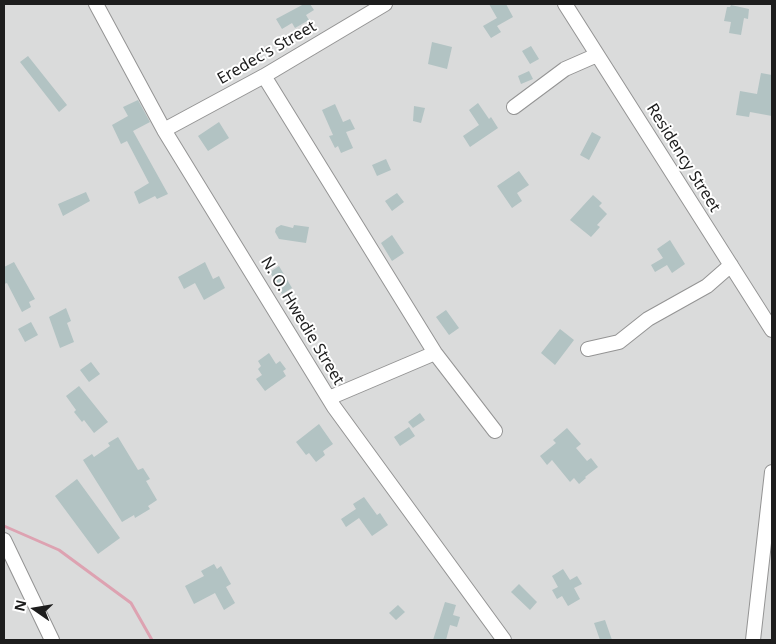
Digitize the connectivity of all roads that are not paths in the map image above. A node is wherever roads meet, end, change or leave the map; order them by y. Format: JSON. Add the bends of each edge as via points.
{"nodes":[{"id":1,"x":96,"y":4,"type":"edge"},
{"id":2,"x":385,"y":4,"type":"edge"},
{"id":3,"x":564,"y":4,"type":"edge"},
{"id":4,"x":597,"y":55,"type":"junction"},
{"id":5,"x":264,"y":76,"type":"junction"},
{"id":6,"x":514,"y":107,"type":"dead end"},
{"id":7,"x":164,"y":130,"type":"junction"},
{"id":8,"x":731,"y":265,"type":"junction"},
{"id":9,"x":772,"y":330,"type":"edge"},
{"id":10,"x":588,"y":349,"type":"dead end"},
{"id":11,"x":435,"y":353,"type":"junction"},
{"id":12,"x":328,"y":398,"type":"junction"},
{"id":13,"x":495,"y":431,"type":"dead end"},
{"id":14,"x":772,"y":472,"type":"edge"},
{"id":15,"x":4,"y":540,"type":"edge"},
{"id":16,"x":52,"y":640,"type":"edge"},
{"id":17,"x":504,"y":640,"type":"edge"},
{"id":18,"x":753,"y":640,"type":"edge"}],
"edges":[{"from":1,"to":7,"type":"street","name":"N. O. Hwedie Street"},
{"from":2,"to":5,"type":"street","name":"Eredec's Street"},
{"from":3,"to":4,"type":"street","name":"Residency Street"},
{"from":4,"to":6,"type":"street","via":[[565,69]]},
{"from":4,"to":8,"type":"street","name":"Residency Street"},
{"from":5,"to":7,"type":"street","name":"Eredec's Street"},
{"from":5,"to":11,"type":"street"},
{"from":7,"to":12,"type":"street","name":"N. O. Hwedie Street"},
{"from":8,"to":9,"type":"street","name":"Residency Street"},
{"from":8,"to":10,"type":"street","via":[[707,286],[648,319],[619,342]]},
{"from":11,"to":12,"type":"street"},
{"from":11,"to":13,"type":"street"},
{"from":12,"to":17,"type":"street","name":"N. O. Hwedie Street"},
{"from":14,"to":18,"type":"street"},
{"from":15,"to":16,"type":"street"}]}
